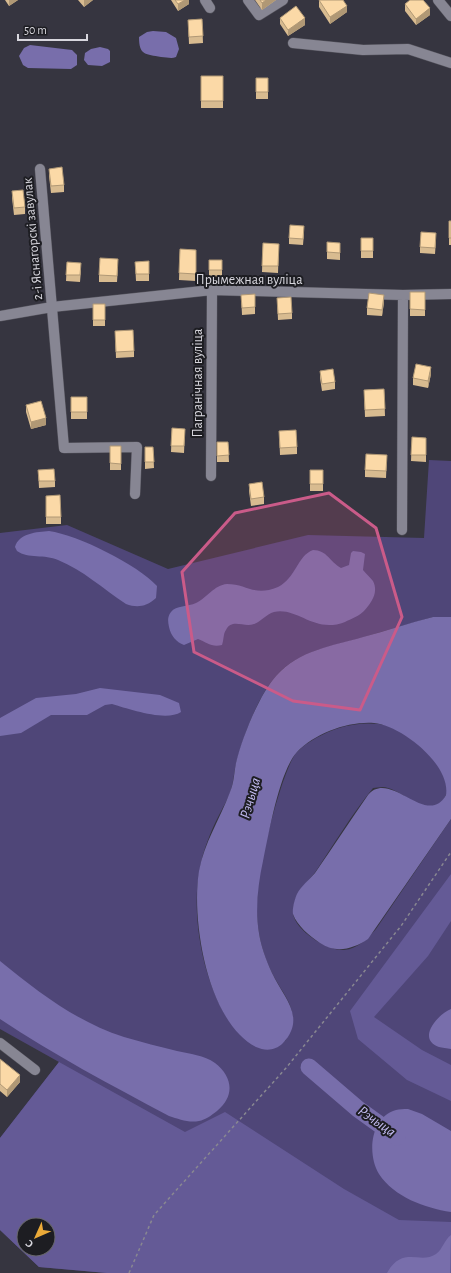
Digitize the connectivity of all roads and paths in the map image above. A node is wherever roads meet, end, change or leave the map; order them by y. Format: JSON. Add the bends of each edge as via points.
{"nodes":[{"id":1,"x":248,"y":0,"type":"edge"},
{"id":2,"x":283,"y":0,"type":"edge"},
{"id":3,"x":438,"y":0,"type":"edge"},
{"id":4,"x":451,"y":16,"type":"edge"},
{"id":5,"x":293,"y":43,"type":"dead end"},
{"id":6,"x":451,"y":63,"type":"edge"},
{"id":7,"x":40,"y":169,"type":"dead end"},
{"id":8,"x":212,"y":290,"type":"junction"},
{"id":9,"x":451,"y":294,"type":"edge"},
{"id":10,"x":403,"y":295,"type":"junction"},
{"id":11,"x":52,"y":307,"type":"junction"},
{"id":12,"x":0,"y":316,"type":"edge"},
{"id":13,"x":211,"y":476,"type":"dead end"},
{"id":14,"x":135,"y":494,"type":"dead end"},
{"id":15,"x":402,"y":530,"type":"dead end"},
{"id":16,"x":451,"y":852,"type":"edge"},
{"id":17,"x":0,"y":1042,"type":"edge"},
{"id":18,"x":35,"y":1070,"type":"dead end"},
{"id":19,"x":129,"y":1273,"type":"edge"}],
"edges":[{"from":1,"to":2,"type":"street","via":[[259,15]]},
{"from":3,"to":4,"type":"street"},
{"from":5,"to":6,"type":"street","via":[[364,50],[408,49]]},
{"from":7,"to":11,"type":"street","name":"2-і Яснагорскі завулак"},
{"from":8,"to":10,"type":"street","name":"Прымежная вуліца"},
{"from":8,"to":11,"type":"street","name":"Прымежная вуліца"},
{"from":8,"to":13,"type":"street","name":"Пагранічная вуліца"},
{"from":9,"to":10,"type":"street","name":"Прымежная вуліца"},
{"from":10,"to":15,"type":"street"},
{"from":11,"to":12,"type":"street","name":"Прымежная вуліца"},
{"from":11,"to":14,"type":"street","name":"2-і Яснагорскі завулак","via":[[64,448],[137,447]]},
{"from":16,"to":19,"type":"path","via":[[401,926],[291,1062],[154,1215]]},
{"from":17,"to":18,"type":"street"}]}
